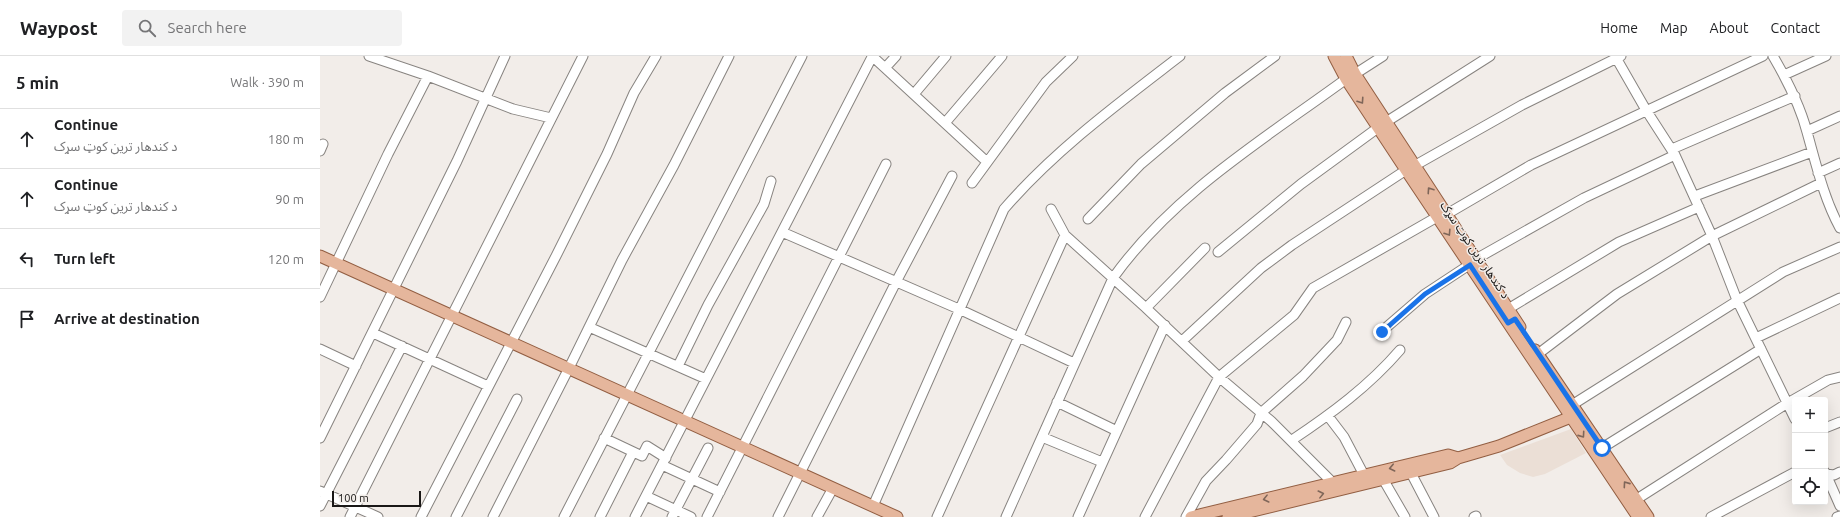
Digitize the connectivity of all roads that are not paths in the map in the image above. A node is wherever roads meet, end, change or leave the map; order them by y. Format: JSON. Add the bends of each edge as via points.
{"nodes":[{"id":1,"x":369,"y":56,"type":"edge"},
{"id":2,"x":505,"y":56,"type":"edge"},
{"id":3,"x":583,"y":56,"type":"edge"},
{"id":4,"x":656,"y":56,"type":"edge"},
{"id":5,"x":729,"y":56,"type":"edge"},
{"id":6,"x":802,"y":56,"type":"edge"},
{"id":7,"x":872,"y":56,"type":"edge"},
{"id":8,"x":896,"y":56,"type":"edge"},
{"id":9,"x":946,"y":56,"type":"edge"},
{"id":10,"x":1002,"y":56,"type":"edge"},
{"id":11,"x":1073,"y":56,"type":"edge"},
{"id":12,"x":1180,"y":56,"type":"edge"},
{"id":13,"x":1275,"y":56,"type":"edge"},
{"id":14,"x":1334,"y":56,"type":"edge"},
{"id":15,"x":1346,"y":56,"type":"edge"},
{"id":16,"x":1383,"y":56,"type":"edge"},
{"id":17,"x":1490,"y":56,"type":"edge"},
{"id":18,"x":1763,"y":56,"type":"edge"},
{"id":19,"x":1773,"y":56,"type":"edge"},
{"id":20,"x":1826,"y":56,"type":"edge"},
{"id":21,"x":1618,"y":57,"type":"edge"},
{"id":22,"x":885,"y":68,"type":"junction"},
{"id":23,"x":1784,"y":75,"type":"junction"},
{"id":24,"x":428,"y":76,"type":"junction"},
{"id":25,"x":1351,"y":76,"type":"junction"},
{"id":26,"x":914,"y":94,"type":"junction"},
{"id":27,"x":1795,"y":96,"type":"junction"},
{"id":28,"x":485,"y":99,"type":"junction"},
{"id":29,"x":1646,"y":110,"type":"junction"},
{"id":30,"x":1840,"y":116,"type":"edge"},
{"id":31,"x":552,"y":118,"type":"junction"},
{"id":32,"x":945,"y":123,"type":"junction"},
{"id":33,"x":1382,"y":124,"type":"junction"},
{"id":34,"x":1807,"y":131,"type":"junction"},
{"id":35,"x":1674,"y":152,"type":"junction"},
{"id":36,"x":1812,"y":152,"type":"junction"},
{"id":37,"x":987,"y":162,"type":"junction"},
{"id":38,"x":1840,"y":163,"type":"edge"},
{"id":39,"x":886,"y":164,"type":"dead end"},
{"id":40,"x":1410,"y":168,"type":"junction"},
{"id":41,"x":1818,"y":173,"type":"junction"},
{"id":42,"x":952,"y":176,"type":"dead end"},
{"id":43,"x":771,"y":181,"type":"dead end"},
{"id":44,"x":972,"y":183,"type":"dead end"},
{"id":45,"x":1822,"y":184,"type":"junction"},
{"id":46,"x":1695,"y":196,"type":"junction"},
{"id":47,"x":1698,"y":208,"type":"junction"},
{"id":48,"x":1051,"y":209,"type":"dead end"},
{"id":49,"x":1442,"y":215,"type":"junction"},
{"id":50,"x":1088,"y":219,"type":"dead end"},
{"id":51,"x":1840,"y":226,"type":"edge"},
{"id":52,"x":782,"y":232,"type":"junction"},
{"id":53,"x":1065,"y":235,"type":"junction"},
{"id":54,"x":1712,"y":236,"type":"junction"},
{"id":55,"x":1840,"y":247,"type":"edge"},
{"id":56,"x":1205,"y":248,"type":"dead end"},
{"id":57,"x":1218,"y":252,"type":"dead end"},
{"id":58,"x":320,"y":256,"type":"edge"},
{"id":59,"x":840,"y":257,"type":"junction"},
{"id":60,"x":1473,"y":262,"type":"junction"},
{"id":61,"x":336,"y":263,"type":"junction"},
{"id":62,"x":1113,"y":278,"type":"junction"},
{"id":63,"x":896,"y":282,"type":"junction"},
{"id":64,"x":395,"y":289,"type":"junction"},
{"id":65,"x":320,"y":297,"type":"edge"},
{"id":66,"x":1840,"y":298,"type":"edge"},
{"id":67,"x":1737,"y":300,"type":"junction"},
{"id":68,"x":1146,"y":308,"type":"junction"},
{"id":69,"x":1508,"y":309,"type":"junction"},
{"id":70,"x":961,"y":310,"type":"junction"},
{"id":71,"x":453,"y":316,"type":"junction"},
{"id":72,"x":1512,"y":321,"type":"junction"},
{"id":73,"x":1346,"y":322,"type":"dead end"},
{"id":74,"x":1165,"y":325,"type":"junction"},
{"id":75,"x":589,"y":327,"type":"junction"},
{"id":76,"x":1382,"y":332,"type":"dead end"},
{"id":77,"x":373,"y":333,"type":"junction"},
{"id":78,"x":1018,"y":338,"type":"junction"},
{"id":79,"x":1756,"y":338,"type":"junction"},
{"id":80,"x":1182,"y":340,"type":"junction"},
{"id":81,"x":511,"y":342,"type":"junction"},
{"id":82,"x":402,"y":346,"type":"junction"},
{"id":83,"x":320,"y":349,"type":"edge"},
{"id":84,"x":1761,"y":349,"type":"junction"},
{"id":85,"x":1400,"y":350,"type":"dead end"},
{"id":86,"x":649,"y":352,"type":"junction"},
{"id":87,"x":1538,"y":354,"type":"junction"},
{"id":88,"x":431,"y":360,"type":"junction"},
{"id":89,"x":1074,"y":363,"type":"junction"},
{"id":90,"x":356,"y":366,"type":"junction"},
{"id":91,"x":678,"y":366,"type":"junction"},
{"id":92,"x":569,"y":368,"type":"junction"},
{"id":93,"x":1219,"y":377,"type":"junction"},
{"id":94,"x":1840,"y":377,"type":"edge"},
{"id":95,"x":706,"y":379,"type":"junction"},
{"id":96,"x":488,"y":386,"type":"junction"},
{"id":97,"x":626,"y":394,"type":"junction"},
{"id":98,"x":518,"y":400,"type":"dead end"},
{"id":99,"x":1057,"y":402,"type":"junction"},
{"id":100,"x":1786,"y":404,"type":"junction"},
{"id":101,"x":1573,"y":412,"type":"junction"},
{"id":102,"x":1261,"y":413,"type":"junction"},
{"id":103,"x":1792,"y":414,"type":"edge"},
{"id":104,"x":1328,"y":416,"type":"junction"},
{"id":105,"x":684,"y":421,"type":"junction"},
{"id":106,"x":1840,"y":422,"type":"edge"},
{"id":107,"x":1828,"y":427,"type":"edge"},
{"id":108,"x":1117,"y":431,"type":"junction"},
{"id":109,"x":1042,"y":437,"type":"junction"},
{"id":110,"x":320,"y":438,"type":"edge"},
{"id":111,"x":604,"y":438,"type":"junction"},
{"id":112,"x":1292,"y":440,"type":"junction"},
{"id":113,"x":743,"y":447,"type":"junction"},
{"id":114,"x":708,"y":448,"type":"dead end"},
{"id":115,"x":1602,"y":448,"type":"junction"},
{"id":116,"x":633,"y":452,"type":"junction"},
{"id":117,"x":1458,"y":458,"type":"junction"},
{"id":118,"x":664,"y":461,"type":"junction"},
{"id":119,"x":1102,"y":462,"type":"junction"},
{"id":120,"x":1840,"y":472,"type":"edge"},
{"id":121,"x":800,"y":473,"type":"junction"},
{"id":122,"x":1411,"y":473,"type":"junction"},
{"id":123,"x":1792,"y":474,"type":"edge"},
{"id":124,"x":1828,"y":474,"type":"edge"},
{"id":125,"x":1364,"y":475,"type":"junction"},
{"id":126,"x":1828,"y":478,"type":"edge"},
{"id":127,"x":1383,"y":479,"type":"junction"},
{"id":128,"x":692,"y":480,"type":"junction"},
{"id":129,"x":1333,"y":483,"type":"junction"},
{"id":130,"x":833,"y":488,"type":"junction"},
{"id":131,"x":323,"y":492,"type":"edge"},
{"id":132,"x":720,"y":492,"type":"junction"},
{"id":133,"x":646,"y":496,"type":"junction"},
{"id":134,"x":1637,"y":499,"type":"junction"},
{"id":135,"x":320,"y":506,"type":"edge"},
{"id":136,"x":873,"y":506,"type":"junction"},
{"id":137,"x":1840,"y":506,"type":"edge"},
{"id":138,"x":356,"y":507,"type":"junction"},
{"id":139,"x":674,"y":513,"type":"edge"},
{"id":140,"x":1262,"y":513,"type":"edge"},
{"id":141,"x":1405,"y":516,"type":"edge"},
{"id":142,"x":350,"y":517,"type":"edge"},
{"id":143,"x":378,"y":517,"type":"edge"},
{"id":144,"x":421,"y":517,"type":"edge"},
{"id":145,"x":456,"y":517,"type":"edge"},
{"id":146,"x":493,"y":517,"type":"edge"},
{"id":147,"x":564,"y":517,"type":"edge"},
{"id":148,"x":600,"y":517,"type":"edge"},
{"id":149,"x":635,"y":517,"type":"edge"},
{"id":150,"x":691,"y":517,"type":"edge"},
{"id":151,"x":707,"y":517,"type":"edge"},
{"id":152,"x":778,"y":517,"type":"edge"},
{"id":153,"x":817,"y":517,"type":"edge"},
{"id":154,"x":897,"y":517,"type":"edge"},
{"id":155,"x":937,"y":517,"type":"edge"},
{"id":156,"x":1006,"y":517,"type":"edge"},
{"id":157,"x":1078,"y":517,"type":"edge"},
{"id":158,"x":1145,"y":517,"type":"edge"},
{"id":159,"x":1186,"y":517,"type":"edge"},
{"id":160,"x":1190,"y":517,"type":"edge"},
{"id":161,"x":1228,"y":517,"type":"edge"},
{"id":162,"x":1394,"y":517,"type":"edge"},
{"id":163,"x":1434,"y":517,"type":"edge"},
{"id":164,"x":1638,"y":517,"type":"edge"},
{"id":165,"x":1648,"y":517,"type":"edge"},
{"id":166,"x":1711,"y":517,"type":"edge"}],
"edges":[{"from":1,"to":24,"type":"street"},
{"from":2,"to":28,"type":"street"},
{"from":3,"to":31,"type":"street"},
{"from":4,"to":81,"type":"street","via":[[634,93],[607,154]]},
{"from":5,"to":75,"type":"street"},
{"from":6,"to":86,"type":"street"},
{"from":7,"to":22,"type":"street"},
{"from":7,"to":52,"type":"street"},
{"from":8,"to":22,"type":"street"},
{"from":9,"to":26,"type":"street"},
{"from":10,"to":32,"type":"street"},
{"from":11,"to":37,"type":"street","via":[[1046,82]]},
{"from":12,"to":70,"type":"street","via":[[1103,116],[1026,185],[1004,209]]},
{"from":13,"to":50,"type":"street","via":[[1225,93],[1141,164]]},
{"from":14,"to":25,"type":"main road","name":"د کندهار ترين کوټ سړک"},
{"from":15,"to":25,"type":"main road","name":"د کندهار ترين کوټ سړک"},
{"from":16,"to":25,"type":"street"},
{"from":17,"to":33,"type":"street"},
{"from":18,"to":29,"type":"street"},
{"from":19,"to":23,"type":"street"},
{"from":20,"to":23,"type":"street"},
{"from":21,"to":29,"type":"street"},
{"from":21,"to":40,"type":"street","via":[[1522,105]]},
{"from":22,"to":26,"type":"street"},
{"from":23,"to":27,"type":"street"},
{"from":24,"to":28,"type":"street"},
{"from":24,"to":61,"type":"street"},
{"from":25,"to":33,"type":"main road","name":"د کندهار ترين کوټ سړک"},
{"from":25,"to":62,"type":"street","via":[[1216,173],[1175,207]]},
{"from":26,"to":32,"type":"street"},
{"from":27,"to":34,"type":"street"},
{"from":27,"to":35,"type":"street"},
{"from":28,"to":31,"type":"street"},
{"from":28,"to":64,"type":"street"},
{"from":29,"to":35,"type":"street"},
{"from":29,"to":49,"type":"street","via":[[1531,165]]},
{"from":30,"to":34,"type":"street"},
{"from":31,"to":71,"type":"street"},
{"from":32,"to":37,"type":"street"},
{"from":33,"to":40,"type":"main road","name":"د کندهار ترين کوټ سړک"},
{"from":33,"to":57,"type":"street","via":[[1301,184]]},
{"from":34,"to":36,"type":"street"},
{"from":35,"to":46,"type":"street"},
{"from":35,"to":60,"type":"street","via":[[1584,198]]},
{"from":36,"to":41,"type":"street"},
{"from":36,"to":46,"type":"street"},
{"from":37,"to":44,"type":"street"},
{"from":38,"to":41,"type":"street"},
{"from":39,"to":59,"type":"street"},
{"from":40,"to":49,"type":"main road","name":"د کندهار ترين کوټ سړک"},
{"from":40,"to":80,"type":"street","via":[[1292,245],[1232,294]]},
{"from":41,"to":45,"type":"street"},
{"from":42,"to":63,"type":"street"},
{"from":43,"to":91,"type":"street","via":[[764,204],[708,305]]},
{"from":45,"to":51,"type":"street"},
{"from":45,"to":54,"type":"street"},
{"from":46,"to":47,"type":"street"},
{"from":47,"to":54,"type":"street"},
{"from":47,"to":69,"type":"street","via":[[1619,242]]},
{"from":48,"to":53,"type":"street"},
{"from":49,"to":60,"type":"main road","name":"د کندهار ترين کوټ سړک"},
{"from":49,"to":93,"type":"street","via":[[1313,288],[1294,315]]},
{"from":52,"to":59,"type":"street"},
{"from":52,"to":95,"type":"street"},
{"from":53,"to":62,"type":"street"},
{"from":53,"to":78,"type":"street"},
{"from":54,"to":67,"type":"street"},
{"from":54,"to":87,"type":"street","via":[[1617,294]]},
{"from":55,"to":67,"type":"street","via":[[1783,272]]},
{"from":56,"to":68,"type":"street"},
{"from":58,"to":61,"type":"main road"},
{"from":59,"to":63,"type":"street"},
{"from":59,"to":113,"type":"street"},
{"from":60,"to":69,"type":"main road","name":"د کندهار ترين کوټ سړک"},
{"from":60,"to":72,"type":"main road","name":"د کندهار ترين کوټ سړک"},
{"from":60,"to":76,"type":"street","via":[[1425,294]]},
{"from":61,"to":64,"type":"main road"},
{"from":61,"to":65,"type":"street"},
{"from":62,"to":68,"type":"street"},
{"from":62,"to":89,"type":"street"},
{"from":63,"to":70,"type":"street"},
{"from":63,"to":121,"type":"street"},
{"from":64,"to":71,"type":"main road"},
{"from":64,"to":77,"type":"street"},
{"from":66,"to":79,"type":"street"},
{"from":67,"to":79,"type":"street"},
{"from":67,"to":101,"type":"street"},
{"from":68,"to":74,"type":"street"},
{"from":69,"to":72,"type":"main road","name":"د کندهار ترين کوټ سړک"},
{"from":70,"to":78,"type":"street"},
{"from":70,"to":136,"type":"street"},
{"from":71,"to":81,"type":"main road"},
{"from":71,"to":88,"type":"street"},
{"from":72,"to":87,"type":"main road","name":"د کندهار ترين کوټ سړک"},
{"from":72,"to":101,"type":"main road","name":"د کندهار ترين کوټ سړک"},
{"from":73,"to":102,"type":"street","via":[[1337,340],[1303,376]]},
{"from":74,"to":80,"type":"street"},
{"from":74,"to":108,"type":"street"},
{"from":75,"to":86,"type":"street"},
{"from":75,"to":92,"type":"street"},
{"from":77,"to":82,"type":"street"},
{"from":77,"to":90,"type":"street"},
{"from":78,"to":89,"type":"street"},
{"from":78,"to":155,"type":"street"},
{"from":79,"to":84,"type":"street"},
{"from":80,"to":93,"type":"street"},
{"from":81,"to":92,"type":"main road"},
{"from":81,"to":96,"type":"street"},
{"from":82,"to":88,"type":"street"},
{"from":82,"to":131,"type":"street"},
{"from":83,"to":90,"type":"street"},
{"from":84,"to":100,"type":"street"},
{"from":84,"to":115,"type":"street"},
{"from":85,"to":104,"type":"street","via":[[1382,371]]},
{"from":86,"to":91,"type":"street"},
{"from":86,"to":97,"type":"street"},
{"from":87,"to":101,"type":"main road","name":"د کندهار ترين کوټ سړک"},
{"from":88,"to":96,"type":"street"},
{"from":88,"to":138,"type":"street"},
{"from":89,"to":99,"type":"street"},
{"from":90,"to":110,"type":"street"},
{"from":91,"to":95,"type":"street"},
{"from":92,"to":97,"type":"main road"},
{"from":92,"to":146,"type":"street"},
{"from":93,"to":102,"type":"street"},
{"from":93,"to":158,"type":"street"},
{"from":94,"to":100,"type":"street","via":[[1828,380]]},
{"from":95,"to":105,"type":"street"},
{"from":96,"to":144,"type":"street"},
{"from":97,"to":105,"type":"main road"},
{"from":97,"to":111,"type":"street"},
{"from":98,"to":145,"type":"street"},
{"from":99,"to":108,"type":"street"},
{"from":99,"to":109,"type":"street"},
{"from":100,"to":103,"type":"street"},
{"from":100,"to":134,"type":"street"},
{"from":101,"to":115,"type":"main road","name":"د کندهار ترين کوټ سړک"},
{"from":101,"to":117,"type":"main road","via":[[1499,446]]},
{"from":101,"to":164,"type":"main road","name":"د کندهار ترين کوټ سړک","one_way":true},
{"from":102,"to":112,"type":"street"},
{"from":102,"to":159,"type":"street","via":[[1257,424],[1206,481]]},
{"from":104,"to":112,"type":"street"},
{"from":104,"to":125,"type":"street","via":[[1344,437]]},
{"from":105,"to":113,"type":"main road"},
{"from":105,"to":118,"type":"street"},
{"from":106,"to":107,"type":"street"},
{"from":108,"to":119,"type":"street"},
{"from":109,"to":119,"type":"street"},
{"from":109,"to":156,"type":"street"},
{"from":111,"to":116,"type":"street"},
{"from":111,"to":147,"type":"street"},
{"from":112,"to":129,"type":"street"},
{"from":113,"to":121,"type":"main road"},
{"from":113,"to":132,"type":"street"},
{"from":114,"to":128,"type":"street"},
{"from":134,"to":115,"type":"main road","name":"د کندهار ترين کوټ سړک","one_way":true},
{"from":116,"to":118,"type":"street","via":[[642,456],[647,446]]},
{"from":116,"to":148,"type":"street"},
{"from":117,"to":122,"type":"main road","via":[[1450,463]]},
{"from":117,"to":125,"type":"main road","one_way":true,"via":[[1448,455]]},
{"from":118,"to":128,"type":"street"},
{"from":118,"to":133,"type":"street"},
{"from":119,"to":157,"type":"street"},
{"from":120,"to":124,"type":"street","via":[[1834,475]]},
{"from":121,"to":130,"type":"main road"},
{"from":121,"to":152,"type":"street"},
{"from":122,"to":127,"type":"main road"},
{"from":122,"to":163,"type":"street"},
{"from":123,"to":166,"type":"street"},
{"from":125,"to":129,"type":"main road"},
{"from":126,"to":137,"type":"street"},
{"from":140,"to":127,"type":"main road","one_way":true},
{"from":127,"to":141,"type":"street"},
{"from":128,"to":132,"type":"street"},
{"from":128,"to":139,"type":"street"},
{"from":129,"to":160,"type":"main road","one_way":true},
{"from":130,"to":136,"type":"main road"},
{"from":130,"to":153,"type":"street"},
{"from":131,"to":135,"type":"street"},
{"from":131,"to":138,"type":"street"},
{"from":132,"to":151,"type":"street"},
{"from":133,"to":139,"type":"street"},
{"from":133,"to":149,"type":"street"},
{"from":134,"to":165,"type":"main road","name":"د کندهار ترين کوټ سړک"},
{"from":136,"to":154,"type":"main road"},
{"from":138,"to":142,"type":"street"},
{"from":138,"to":143,"type":"street"},
{"from":139,"to":150,"type":"street"},
{"from":140,"to":161,"type":"main road"},
{"from":141,"to":162,"type":"street"}]}
